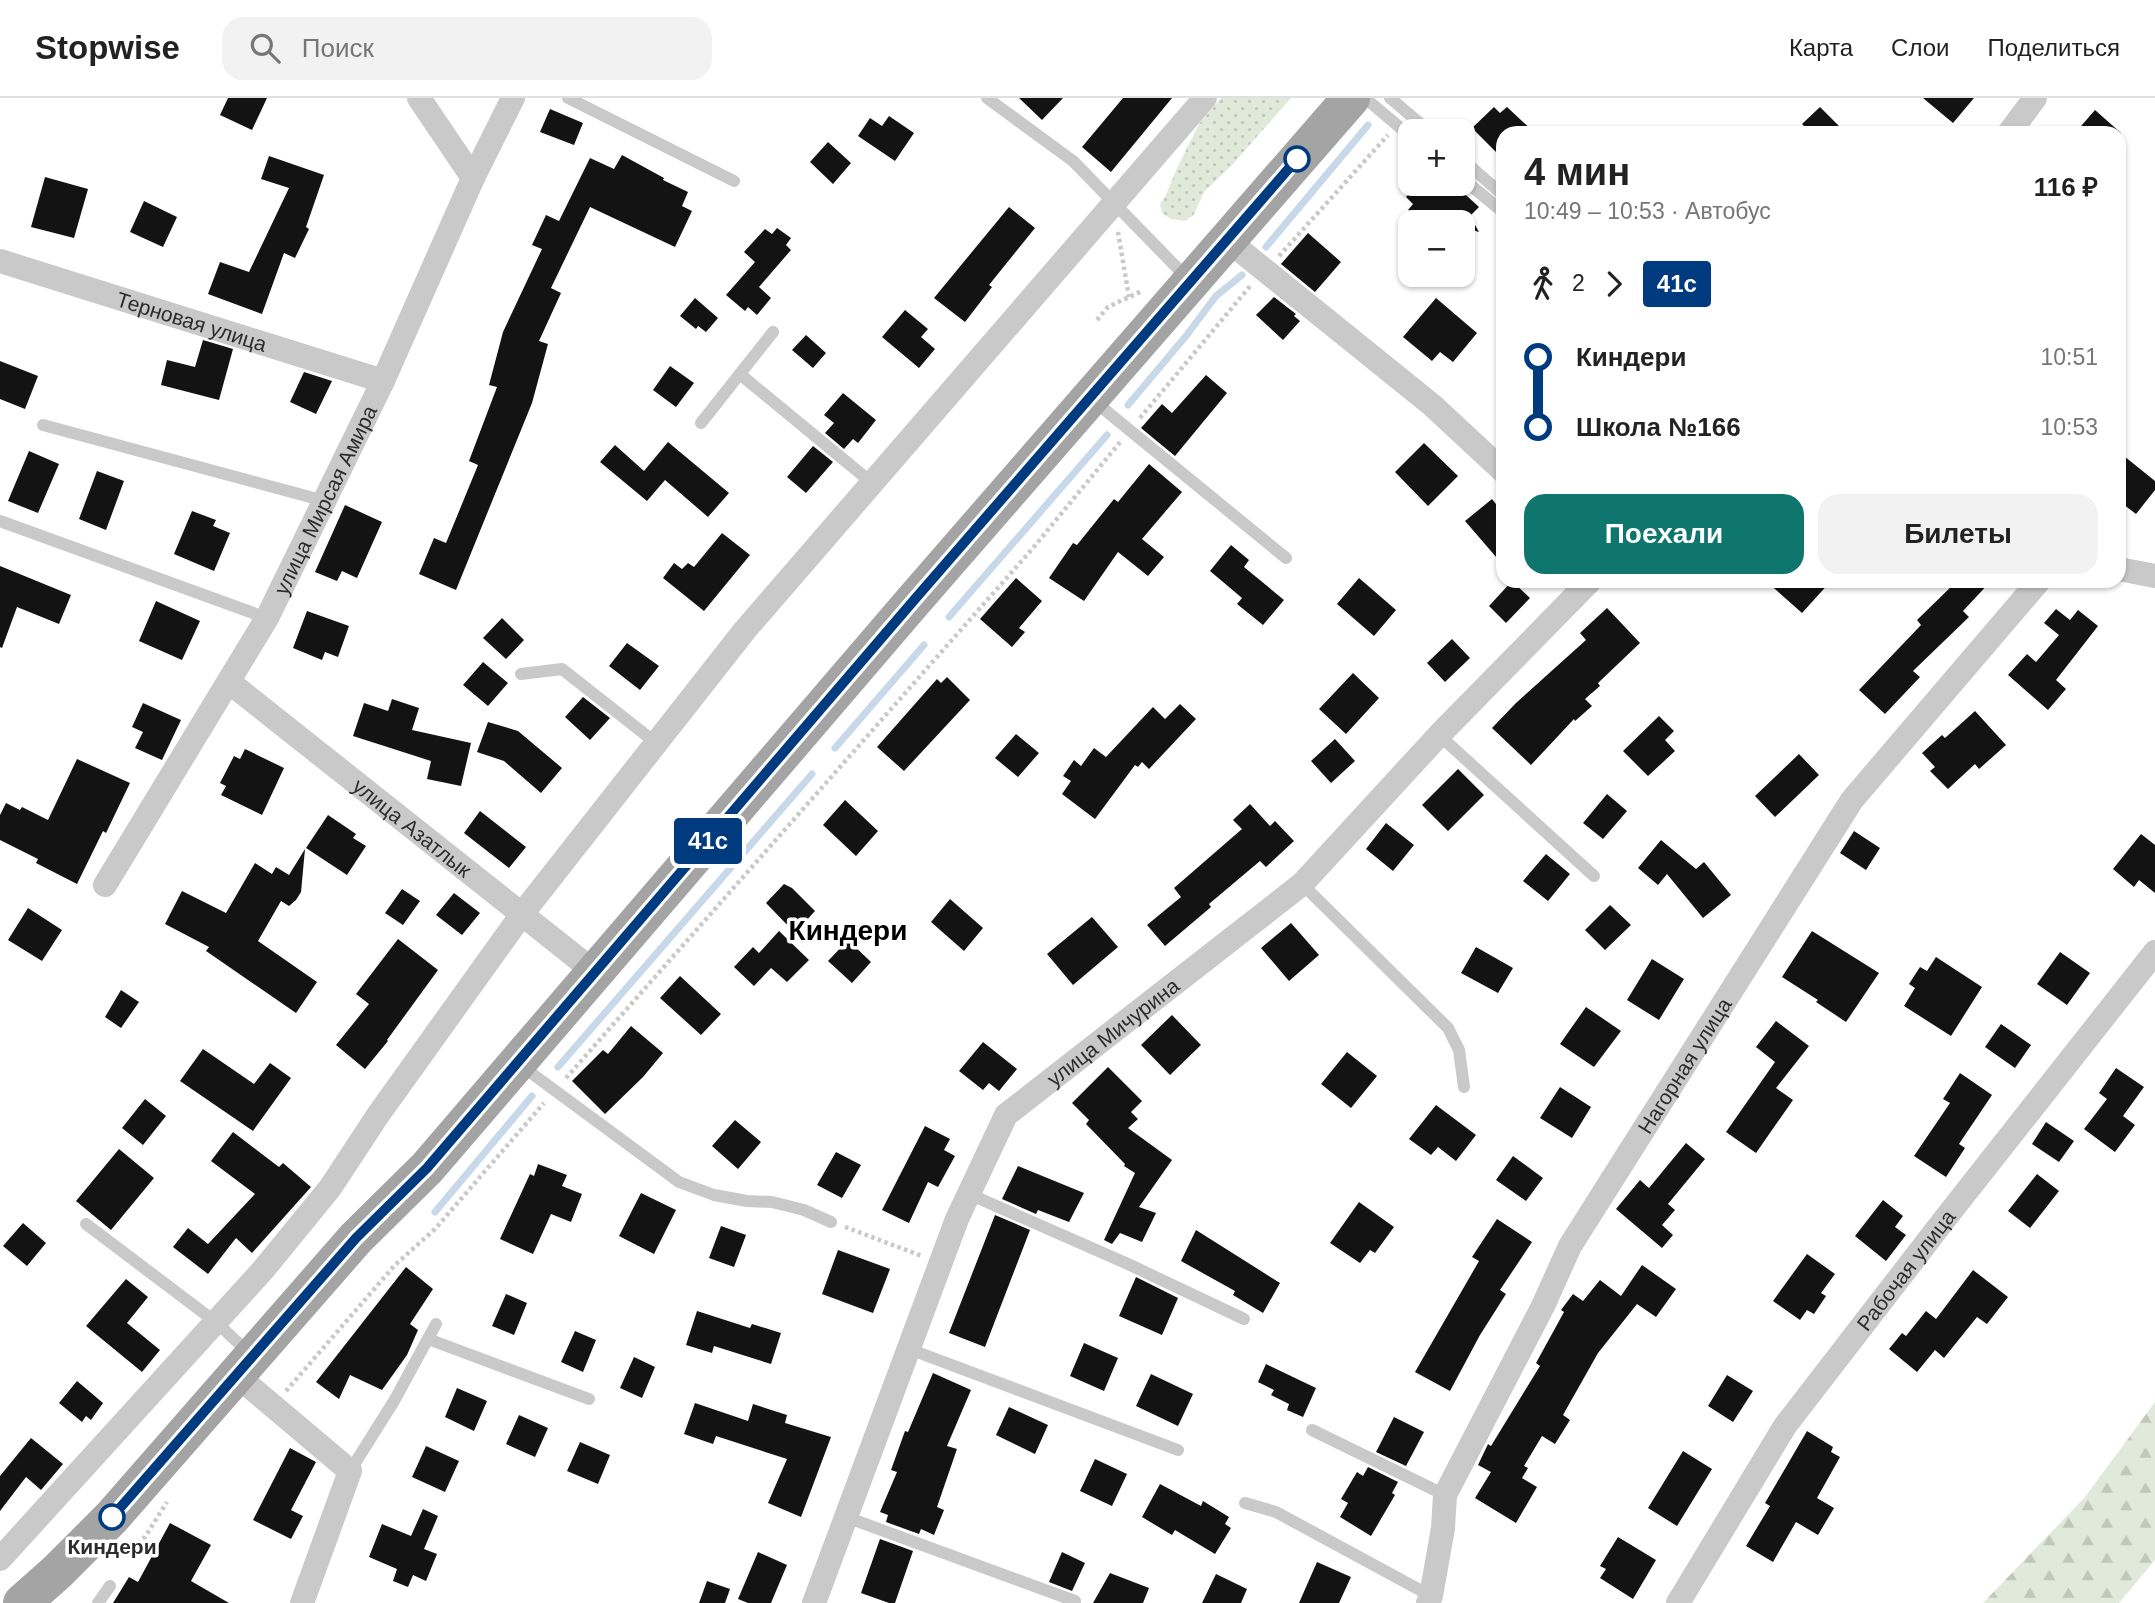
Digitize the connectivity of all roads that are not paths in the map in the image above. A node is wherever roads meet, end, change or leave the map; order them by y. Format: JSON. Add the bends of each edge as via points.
{"nodes":[{"id":1,"x":419,"y":98,"type":"edge"},
{"id":2,"x":513,"y":98,"type":"edge"},
{"id":3,"x":568,"y":98,"type":"edge"},
{"id":4,"x":987,"y":98,"type":"edge"},
{"id":5,"x":1205,"y":98,"type":"edge"},
{"id":6,"x":1351,"y":98,"type":"edge"},
{"id":7,"x":1365,"y":98,"type":"edge"},
{"id":8,"x":1390,"y":98,"type":"edge"},
{"id":9,"x":2035,"y":98,"type":"edge"},
{"id":10,"x":1415,"y":119,"type":"edge"},
{"id":11,"x":1398,"y":125,"type":"edge"},
{"id":12,"x":2014,"y":126,"type":"edge"},
{"id":13,"x":1475,"y":170,"type":"edge"},
{"id":14,"x":473,"y":178,"type":"junction"},
{"id":15,"x":734,"y":181,"type":"dead end"},
{"id":16,"x":1475,"y":189,"type":"edge"},
{"id":17,"x":1496,"y":189,"type":"edge"},
{"id":18,"x":1114,"y":203,"type":"junction"},
{"id":19,"x":1496,"y":206,"type":"edge"},
{"id":20,"x":1226,"y":239,"type":"junction"},
{"id":21,"x":0,"y":261,"type":"edge"},
{"id":22,"x":1191,"y":281,"type":"junction"},
{"id":23,"x":773,"y":332,"type":"dead end"},
{"id":24,"x":741,"y":375,"type":"junction"},
{"id":25,"x":383,"y":381,"type":"junction"},
{"id":26,"x":1090,"y":397,"type":"junction"},
{"id":27,"x":701,"y":423,"type":"dead end"},
{"id":28,"x":43,"y":425,"type":"dead end"},
{"id":29,"x":1496,"y":464,"type":"edge"},
{"id":30,"x":872,"y":483,"type":"junction"},
{"id":31,"x":325,"y":501,"type":"junction"},
{"id":32,"x":0,"y":521,"type":"edge"},
{"id":33,"x":1286,"y":558,"type":"dead end"},
{"id":34,"x":2126,"y":570,"type":"edge"},
{"id":35,"x":2155,"y":576,"type":"edge"},
{"id":36,"x":1583,"y":588,"type":"edge"},
{"id":37,"x":2033,"y":588,"type":"edge"},
{"id":38,"x":267,"y":618,"type":"junction"},
{"id":39,"x":521,"y":674,"type":"dead end"},
{"id":40,"x":229,"y":682,"type":"junction"},
{"id":41,"x":1439,"y":735,"type":"junction"},
{"id":42,"x":656,"y":743,"type":"junction"},
{"id":43,"x":1594,"y":876,"type":"dead end"},
{"id":44,"x":1302,"y":884,"type":"junction"},
{"id":45,"x":105,"y":885,"type":"dead end"},
{"id":46,"x":522,"y":914,"type":"junction"},
{"id":47,"x":2155,"y":952,"type":"edge"},
{"id":48,"x":596,"y":973,"type":"junction"},
{"id":49,"x":518,"y":1063,"type":"junction"},
{"id":50,"x":1464,"y":1087,"type":"dead end"},
{"id":51,"x":969,"y":1194,"type":"junction"},
{"id":52,"x":831,"y":1222,"type":"road end"},
{"id":53,"x":86,"y":1224,"type":"dead end"},
{"id":54,"x":1244,"y":1319,"type":"dead end"},
{"id":55,"x":217,"y":1322,"type":"junction"},
{"id":56,"x":436,"y":1324,"type":"dead end"},
{"id":57,"x":428,"y":1339,"type":"junction"},
{"id":58,"x":909,"y":1349,"type":"junction"},
{"id":59,"x":244,"y":1365,"type":"junction"},
{"id":60,"x":589,"y":1399,"type":"dead end"},
{"id":61,"x":1312,"y":1430,"type":"dead end"},
{"id":62,"x":1178,"y":1450,"type":"dead end"},
{"id":63,"x":350,"y":1471,"type":"junction"},
{"id":64,"x":1445,"y":1495,"type":"junction"},
{"id":65,"x":1245,"y":1503,"type":"dead end"},
{"id":66,"x":846,"y":1517,"type":"junction"},
{"id":67,"x":0,"y":1559,"type":"edge"},
{"id":68,"x":110,"y":1586,"type":"dead end"},
{"id":69,"x":1429,"y":1599,"type":"edge"},
{"id":70,"x":1075,"y":1601,"type":"dead end"},
{"id":71,"x":22,"y":1603,"type":"edge"},
{"id":72,"x":98,"y":1603,"type":"edge"},
{"id":73,"x":302,"y":1603,"type":"edge"},
{"id":74,"x":814,"y":1603,"type":"edge"},
{"id":75,"x":1678,"y":1603,"type":"edge"}],
"edges":[{"from":1,"to":14,"type":"street"},
{"from":2,"to":14,"type":"street","name":"улица Мирсая Амира"},
{"from":3,"to":15,"type":"lane"},
{"from":4,"to":18,"type":"lane","via":[[1073,161]]},
{"from":5,"to":18,"type":"street"},
{"from":6,"to":20,"type":"main road"},
{"from":7,"to":11,"type":"lane"},
{"from":8,"to":10,"type":"lane"},
{"from":9,"to":12,"type":"street"},
{"from":13,"to":17,"type":"lane"},
{"from":14,"to":25,"type":"street","name":"улица Мирсая Амира"},
{"from":16,"to":19,"type":"lane"},
{"from":18,"to":22,"type":"lane"},
{"from":18,"to":30,"type":"street"},
{"from":20,"to":22,"type":"main road"},
{"from":20,"to":29,"type":"street","via":[[1432,405]]},
{"from":21,"to":25,"type":"street","name":"Терновая улица"},
{"from":22,"to":26,"type":"main road"},
{"from":23,"to":24,"type":"lane"},
{"from":24,"to":27,"type":"lane"},
{"from":24,"to":30,"type":"lane"},
{"from":25,"to":31,"type":"street","name":"улица Мирсая Амира"},
{"from":26,"to":33,"type":"lane"},
{"from":26,"to":48,"type":"main road"},
{"from":28,"to":31,"type":"lane"},
{"from":30,"to":42,"type":"street","via":[[745,630]]},
{"from":31,"to":38,"type":"street","name":"улица Мирсая Амира"},
{"from":32,"to":38,"type":"lane"},
{"from":34,"to":35,"type":"street"},
{"from":36,"to":41,"type":"street","name":"улица Мичурина"},
{"from":37,"to":64,"type":"street","name":"Нагорная улица","via":[[1852,800],[1570,1246]]},
{"from":38,"to":40,"type":"street","name":"улица Мирсая Амира"},
{"from":39,"to":42,"type":"lane","via":[[562,669]]},
{"from":40,"to":45,"type":"street","name":"улица Мирсая Амира"},
{"from":40,"to":46,"type":"street","name":"улица Азатлык"},
{"from":41,"to":43,"type":"lane"},
{"from":41,"to":44,"type":"street","name":"улица Мичурина"},
{"from":42,"to":46,"type":"street"},
{"from":44,"to":50,"type":"lane","via":[[1448,1028],[1459,1050]]},
{"from":44,"to":51,"type":"street","name":"улица Мичурина","via":[[1006,1115]]},
{"from":46,"to":48,"type":"street","name":"улица Азатлык"},
{"from":46,"to":55,"type":"street","via":[[330,1188]]},
{"from":47,"to":75,"type":"street","name":"Рабочая улица","via":[[1785,1426]]},
{"from":48,"to":49,"type":"main road"},
{"from":49,"to":52,"type":"lane","via":[[680,1182],[714,1195],[804,1210]]},
{"from":49,"to":59,"type":"main road"},
{"from":51,"to":54,"type":"lane"},
{"from":51,"to":58,"type":"street","name":"улица Мичурина"},
{"from":53,"to":55,"type":"lane"},
{"from":55,"to":59,"type":"lane"},
{"from":55,"to":67,"type":"street"},
{"from":56,"to":57,"type":"lane"},
{"from":57,"to":60,"type":"lane"},
{"from":57,"to":63,"type":"lane"},
{"from":58,"to":62,"type":"lane"},
{"from":58,"to":66,"type":"street","name":"улица Мичурина"},
{"from":59,"to":63,"type":"street","via":[[274,1405]]},
{"from":59,"to":71,"type":"main road","via":[[112,1517]]},
{"from":61,"to":64,"type":"lane"},
{"from":63,"to":73,"type":"street"},
{"from":64,"to":69,"type":"street","name":"Нагорная улица"},
{"from":65,"to":69,"type":"lane","via":[[1276,1512]]},
{"from":66,"to":70,"type":"lane"},
{"from":66,"to":74,"type":"street","name":"улица Мичурина"},
{"from":68,"to":72,"type":"lane"}]}
